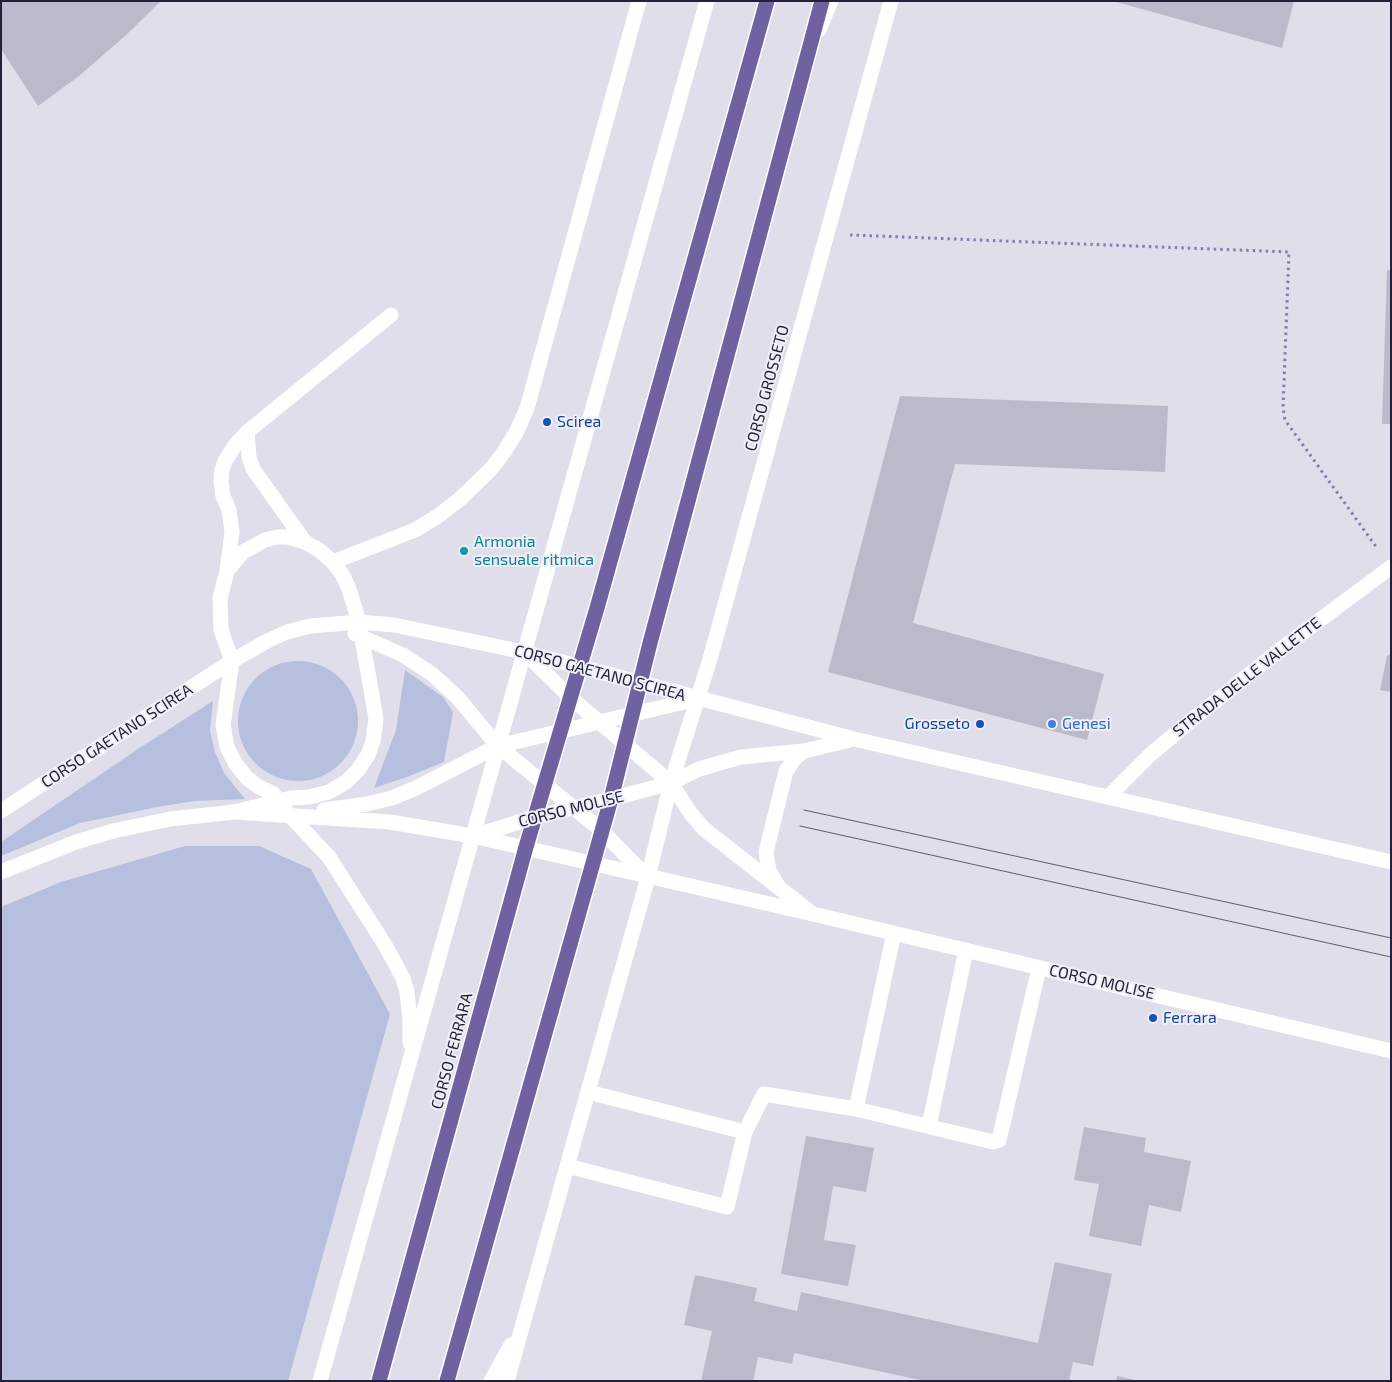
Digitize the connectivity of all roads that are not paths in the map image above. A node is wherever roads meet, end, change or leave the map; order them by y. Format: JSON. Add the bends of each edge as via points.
{"nodes":[{"id":1,"x":640,"y":1,"type":"edge"},
{"id":2,"x":707,"y":1,"type":"edge"},
{"id":3,"x":767,"y":1,"type":"edge"},
{"id":4,"x":822,"y":1,"type":"edge"},
{"id":5,"x":831,"y":1,"type":"edge"},
{"id":6,"x":891,"y":1,"type":"edge"},
{"id":7,"x":804,"y":67,"type":"junction"},
{"id":8,"x":391,"y":315,"type":"dead end"},
{"id":9,"x":247,"y":432,"type":"junction"},
{"id":10,"x":305,"y":542,"type":"junction"},
{"id":11,"x":333,"y":562,"type":"junction"},
{"id":12,"x":1390,"y":567,"type":"edge"},
{"id":13,"x":227,"y":571,"type":"junction"},
{"id":14,"x":358,"y":622,"type":"junction"},
{"id":15,"x":323,"y":625,"type":"junction"},
{"id":16,"x":361,"y":637,"type":"junction"},
{"id":17,"x":524,"y":652,"type":"junction"},
{"id":18,"x":232,"y":661,"type":"junction"},
{"id":19,"x":580,"y":666,"type":"junction"},
{"id":20,"x":640,"y":683,"type":"junction"},
{"id":21,"x":571,"y":698,"type":"junction"},
{"id":22,"x":698,"y":699,"type":"junction"},
{"id":23,"x":632,"y":716,"type":"junction"},
{"id":24,"x":599,"y":723,"type":"junction"},
{"id":25,"x":561,"y":731,"type":"junction"},
{"id":26,"x":854,"y":739,"type":"junction"},
{"id":27,"x":624,"y":744,"type":"junction"},
{"id":28,"x":498,"y":746,"type":"junction"},
{"id":29,"x":804,"y":751,"type":"junction"},
{"id":30,"x":671,"y":783,"type":"junction"},
{"id":31,"x":545,"y":784,"type":"junction"},
{"id":32,"x":271,"y":796,"type":"junction"},
{"id":33,"x":1109,"y":796,"type":"junction"},
{"id":34,"x":291,"y":798,"type":"junction"},
{"id":35,"x":611,"y":799,"type":"junction"},
{"id":36,"x":335,"y":808,"type":"junction"},
{"id":37,"x":574,"y":808,"type":"junction"},
{"id":38,"x":1,"y":811,"type":"edge"},
{"id":39,"x":234,"y":812,"type":"junction"},
{"id":40,"x":288,"y":815,"type":"junction"},
{"id":41,"x":535,"y":817,"type":"junction"},
{"id":42,"x":390,"y":822,"type":"junction"},
{"id":43,"x":602,"y":831,"type":"junction"},
{"id":44,"x":473,"y":836,"type":"junction"},
{"id":45,"x":526,"y":847,"type":"junction"},
{"id":46,"x":1391,"y":862,"type":"edge"},
{"id":47,"x":593,"y":864,"type":"junction"},
{"id":48,"x":1,"y":872,"type":"edge"},
{"id":49,"x":648,"y":877,"type":"junction"},
{"id":50,"x":779,"y":888,"type":"junction"},
{"id":51,"x":813,"y":914,"type":"junction"},
{"id":52,"x":894,"y":933,"type":"junction"},
{"id":53,"x":966,"y":950,"type":"junction"},
{"id":54,"x":1039,"y":968,"type":"junction"},
{"id":55,"x":1391,"y":1050,"type":"edge"},
{"id":56,"x":406,"y":1077,"type":"junction"},
{"id":57,"x":588,"y":1092,"type":"junction"},
{"id":58,"x":856,"y":1109,"type":"junction"},
{"id":59,"x":929,"y":1126,"type":"junction"},
{"id":60,"x":745,"y":1132,"type":"junction"},
{"id":61,"x":567,"y":1166,"type":"junction"},
{"id":62,"x":523,"y":1324,"type":"junction"},
{"id":63,"x":320,"y":1381,"type":"edge"},
{"id":64,"x":378,"y":1381,"type":"edge"},
{"id":65,"x":447,"y":1381,"type":"edge"},
{"id":66,"x":491,"y":1381,"type":"edge"},
{"id":67,"x":508,"y":1381,"type":"edge"}],
"edges":[{"from":1,"to":11,"type":"street","via":[[527,408],[517,431],[491,469],[438,516],[415,530]]},
{"from":2,"to":17,"type":"street"},
{"from":3,"to":19,"type":"main road"},
{"from":4,"to":7,"type":"main road"},
{"from":5,"to":7,"type":"street"},
{"from":6,"to":22,"type":"street","name":"CORSO GROSSETO"},
{"from":7,"to":20,"type":"main road"},
{"from":8,"to":9,"type":"street"},
{"from":9,"to":10,"type":"street","via":[[253,469]]},
{"from":9,"to":13,"type":"street","via":[[235,445],[222,470],[223,496],[232,532]]},
{"from":10,"to":11,"type":"street"},
{"from":10,"to":13,"type":"street","via":[[287,537],[265,540],[243,552]]},
{"from":11,"to":14,"type":"street","via":[[349,589]]},
{"from":12,"to":33,"type":"street","name":"STRADA DELLE VALLETTE","via":[[1193,719],[1151,754]]},
{"from":13,"to":18,"type":"street","via":[[220,598],[221,630]]},
{"from":14,"to":15,"type":"street","name":"CORSO GAETANO SCIREA"},
{"from":14,"to":16,"type":"street","name":"CORSO GAETANO SCIREA"},
{"from":14,"to":17,"type":"street","name":"CORSO GAETANO SCIREA","via":[[394,625]]},
{"from":15,"to":16,"type":"street","name":"CORSO GAETANO SCIREA"},
{"from":15,"to":18,"type":"street","name":"CORSO GAETANO SCIREA","via":[[276,637]]},
{"from":16,"to":28,"type":"street","name":"CORSO GAETANO SCIREA","via":[[403,656],[432,674],[458,698]]},
{"from":16,"to":34,"type":"street","name":"CORSO GAETANO SCIREA","via":[[376,719],[368,755],[346,782],[329,792],[309,798]]},
{"from":17,"to":19,"type":"street","name":"CORSO GAETANO SCIREA"},
{"from":17,"to":21,"type":"street","name":"CORSO MOLISE"},
{"from":17,"to":28,"type":"street"},
{"from":18,"to":32,"type":"street","name":"CORSO GAETANO SCIREA","via":[[223,725],[227,747],[247,778]]},
{"from":18,"to":38,"type":"street","name":"CORSO GAETANO SCIREA"},
{"from":19,"to":20,"type":"street","name":"CORSO GAETANO SCIREA"},
{"from":19,"to":21,"type":"main road"},
{"from":20,"to":22,"type":"street","name":"CORSO GAETANO SCIREA"},
{"from":20,"to":23,"type":"main road"},
{"from":21,"to":24,"type":"street","name":"CORSO MOLISE"},
{"from":21,"to":25,"type":"main road"},
{"from":22,"to":23,"type":"street","name":"CORSO GAETANO SCIREA"},
{"from":22,"to":26,"type":"street","name":"CORSO MOLISE"},
{"from":22,"to":30,"type":"street","name":"CORSO GROSSETO"},
{"from":23,"to":24,"type":"street","name":"CORSO GAETANO SCIREA"},
{"from":23,"to":27,"type":"main road"},
{"from":24,"to":25,"type":"street","name":"CORSO GAETANO SCIREA"},
{"from":24,"to":27,"type":"street","name":"CORSO MOLISE"},
{"from":25,"to":28,"type":"street","name":"CORSO GAETANO SCIREA"},
{"from":25,"to":31,"type":"main road","name":"CORSO FERRARA"},
{"from":26,"to":29,"type":"street","name":"CORSO MOLISE"},
{"from":26,"to":33,"type":"street","name":"CORSO MOLISE"},
{"from":27,"to":30,"type":"street","name":"CORSO MOLISE"},
{"from":27,"to":35,"type":"main road"},
{"from":28,"to":31,"type":"street","name":"CORSO GAETANO SCIREA"},
{"from":28,"to":36,"type":"street","name":"CORSO GAETANO SCIREA","via":[[399,795]]},
{"from":28,"to":44,"type":"street"},
{"from":29,"to":30,"type":"street","name":"CORSO MOLISE","via":[[741,757],[699,769]]},
{"from":29,"to":50,"type":"street","name":"CORSO MOLISE","via":[[786,771],[766,852],[769,871]]},
{"from":30,"to":35,"type":"street","name":"CORSO MOLISE"},
{"from":30,"to":49,"type":"street"},
{"from":30,"to":50,"type":"street","name":"CORSO MOLISE","via":[[704,829]]},
{"from":31,"to":37,"type":"street","name":"CORSO GAETANO SCIREA"},
{"from":31,"to":41,"type":"main road","name":"CORSO FERRARA"},
{"from":32,"to":34,"type":"street","name":"CORSO GAETANO SCIREA"},
{"from":32,"to":39,"type":"street","name":"CORSO GAETANO SCIREA"},
{"from":32,"to":40,"type":"street"},
{"from":33,"to":46,"type":"street","name":"CORSO MOLISE"},
{"from":34,"to":36,"type":"street","name":"CORSO GAETANO SCIREA"},
{"from":35,"to":37,"type":"street","name":"CORSO MOLISE"},
{"from":35,"to":43,"type":"main road"},
{"from":36,"to":40,"type":"street","name":"CORSO GAETANO SCIREA"},
{"from":36,"to":42,"type":"street","name":"CORSO GAETANO SCIREA"},
{"from":37,"to":41,"type":"street","name":"CORSO MOLISE"},
{"from":37,"to":43,"type":"street","name":"CORSO GAETANO SCIREA"},
{"from":39,"to":40,"type":"street","name":"CORSO GAETANO SCIREA"},
{"from":39,"to":48,"type":"street","name":"CORSO GAETANO SCIREA","via":[[170,819],[113,832],[76,842]]},
{"from":40,"to":42,"type":"street","name":"CORSO GAETANO SCIREA"},
{"from":40,"to":56,"type":"street","via":[[336,867],[403,978],[410,1020]]},
{"from":41,"to":44,"type":"street","name":"CORSO MOLISE"},
{"from":41,"to":45,"type":"main road","name":"CORSO FERRARA"},
{"from":42,"to":44,"type":"street","name":"CORSO GAETANO SCIREA"},
{"from":43,"to":47,"type":"main road"},
{"from":43,"to":49,"type":"street","name":"CORSO GAETANO SCIREA"},
{"from":44,"to":45,"type":"street","name":"CORSO GAETANO SCIREA"},
{"from":44,"to":56,"type":"street"},
{"from":45,"to":47,"type":"street","name":"CORSO GAETANO SCIREA"},
{"from":45,"to":64,"type":"main road","name":"CORSO FERRARA"},
{"from":47,"to":49,"type":"street","name":"CORSO GAETANO SCIREA"},
{"from":47,"to":65,"type":"main road"},
{"from":49,"to":51,"type":"street","name":"CORSO MOLISE"},
{"from":49,"to":57,"type":"street"},
{"from":50,"to":51,"type":"street","name":"CORSO MOLISE"},
{"from":51,"to":52,"type":"street","name":"CORSO MOLISE"},
{"from":52,"to":53,"type":"street","name":"CORSO MOLISE"},
{"from":52,"to":58,"type":"street"},
{"from":53,"to":54,"type":"street","name":"CORSO MOLISE"},
{"from":53,"to":59,"type":"street"},
{"from":54,"to":55,"type":"street","name":"CORSO MOLISE"},
{"from":54,"to":59,"type":"street","via":[[999,1140],[994,1142]]},
{"from":56,"to":63,"type":"street"},
{"from":57,"to":60,"type":"street"},
{"from":57,"to":61,"type":"street"},
{"from":58,"to":59,"type":"street"},
{"from":58,"to":60,"type":"street","via":[[764,1094]]},
{"from":60,"to":61,"type":"street","via":[[727,1207]]},
{"from":61,"to":62,"type":"street"},
{"from":62,"to":66,"type":"street"},
{"from":62,"to":67,"type":"street"}]}
